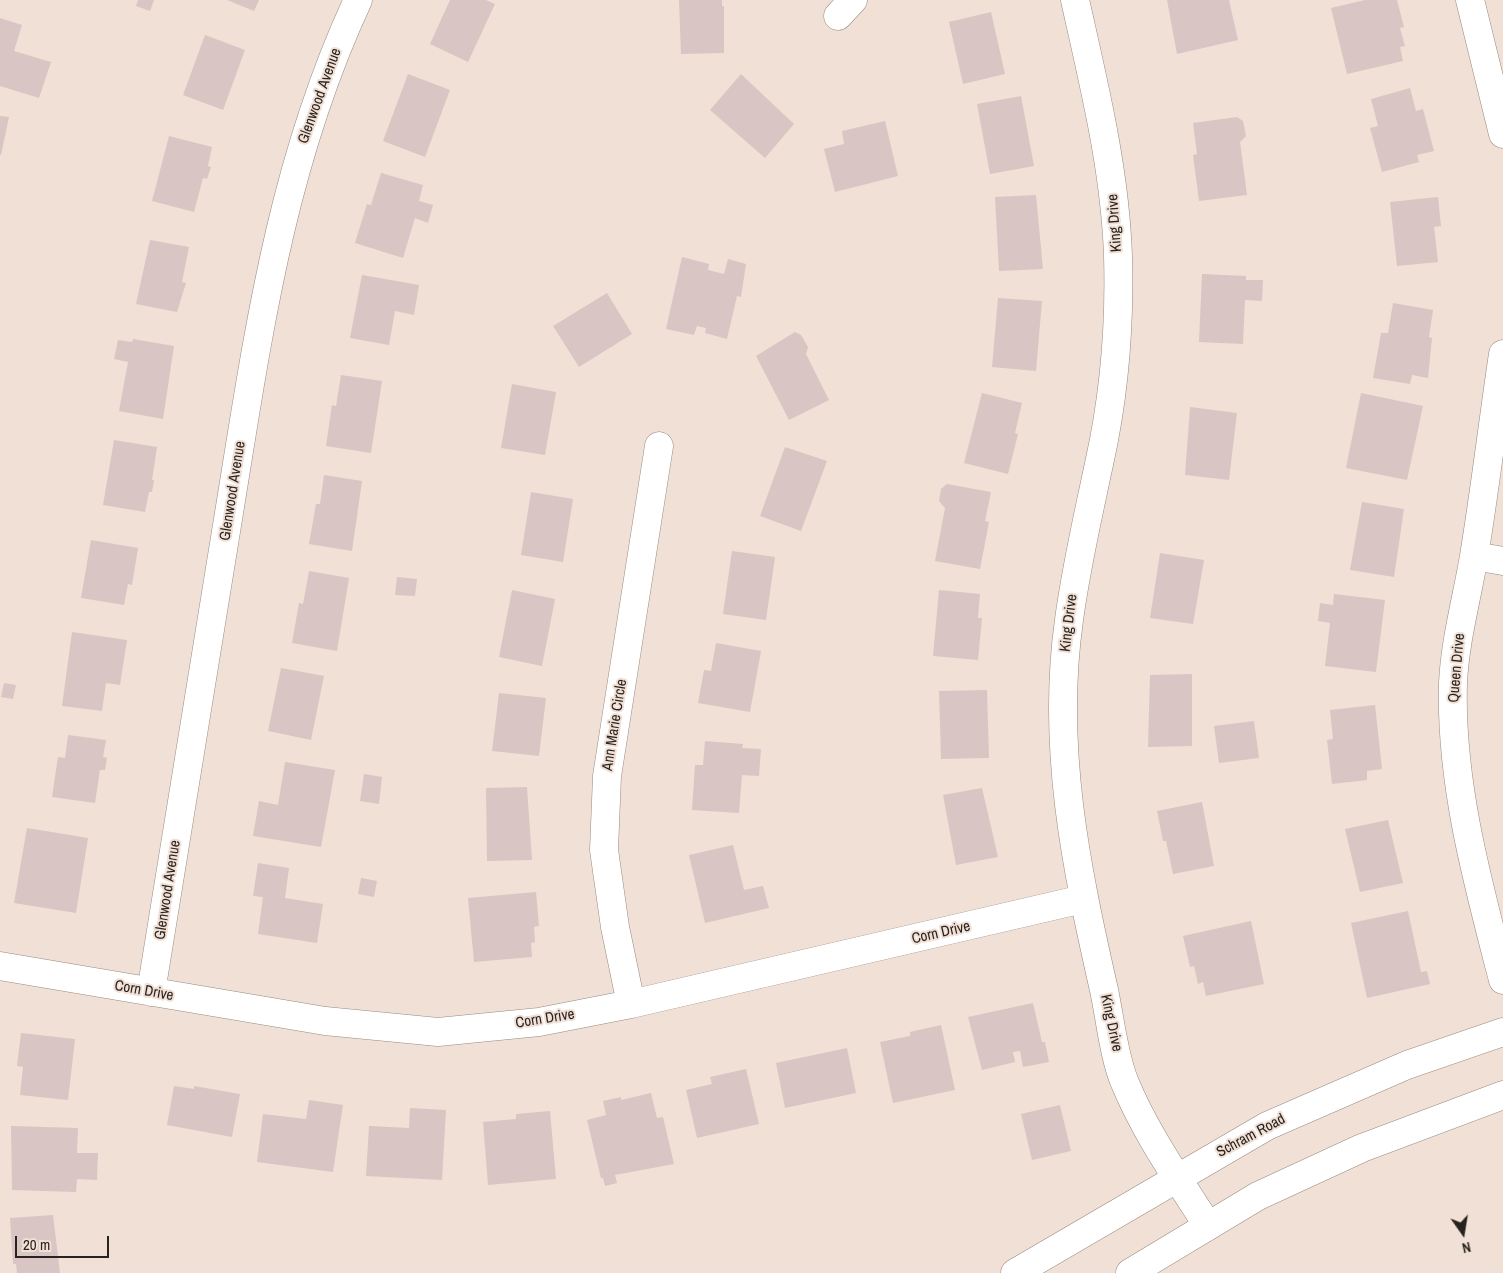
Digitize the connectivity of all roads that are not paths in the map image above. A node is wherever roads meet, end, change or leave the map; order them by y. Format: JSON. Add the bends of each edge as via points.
{"nodes":[{"id":1,"x":358,"y":0,"type":"edge"},
{"id":2,"x":1075,"y":0,"type":"edge"},
{"id":3,"x":1470,"y":0,"type":"edge"},
{"id":4,"x":1503,"y":134,"type":"edge"},
{"id":5,"x":1503,"y":354,"type":"edge"},
{"id":6,"x":659,"y":446,"type":"dead end"},
{"id":7,"x":1474,"y":556,"type":"junction"},
{"id":8,"x":1503,"y":561,"type":"edge"},
{"id":9,"x":1083,"y":899,"type":"junction"},
{"id":10,"x":0,"y":966,"type":"edge"},
{"id":11,"x":1503,"y":980,"type":"edge"},
{"id":12,"x":151,"y":992,"type":"junction"},
{"id":13,"x":631,"y":1004,"type":"junction"},
{"id":14,"x":1503,"y":1032,"type":"edge"},
{"id":15,"x":1503,"y":1095,"type":"edge"},
{"id":16,"x":1177,"y":1177,"type":"junction"},
{"id":17,"x":1208,"y":1226,"type":"junction"},
{"id":18,"x":1015,"y":1273,"type":"edge"},
{"id":19,"x":1130,"y":1273,"type":"edge"}],
"edges":[{"from":1,"to":12,"type":"street","name":"Glenwood Avenue","via":[[332,60],[298,156],[262,310]]},
{"from":2,"to":9,"type":"street","name":"King Drive","via":[[1110,160],[1118,256],[1112,385],[1080,552],[1064,663],[1063,740],[1074,854]]},
{"from":3,"to":4,"type":"street"},
{"from":5,"to":7,"type":"street","name":"Queen Drive"},
{"from":6,"to":13,"type":"street","name":"Ann Marie Circle","via":[[606,776],[604,850]]},
{"from":7,"to":8,"type":"street"},
{"from":7,"to":11,"type":"street","name":"Queen Drive","via":[[1453,681],[1454,715],[1468,834]]},
{"from":9,"to":13,"type":"street","name":"Corn Drive"},
{"from":9,"to":16,"type":"street","name":"King Drive","via":[[1123,1080]]},
{"from":10,"to":12,"type":"street","name":"Corn Drive"},
{"from":12,"to":13,"type":"street","name":"Corn Drive","via":[[325,1021],[438,1032],[539,1022]]},
{"from":14,"to":16,"type":"street","name":"Schram Road","via":[[1341,1092],[1267,1126]]},
{"from":15,"to":17,"type":"street","via":[[1362,1148],[1258,1196]]},
{"from":16,"to":17,"type":"street","name":"King Drive"},
{"from":16,"to":18,"type":"street","name":"Schram Road"},
{"from":17,"to":19,"type":"street"}]}
